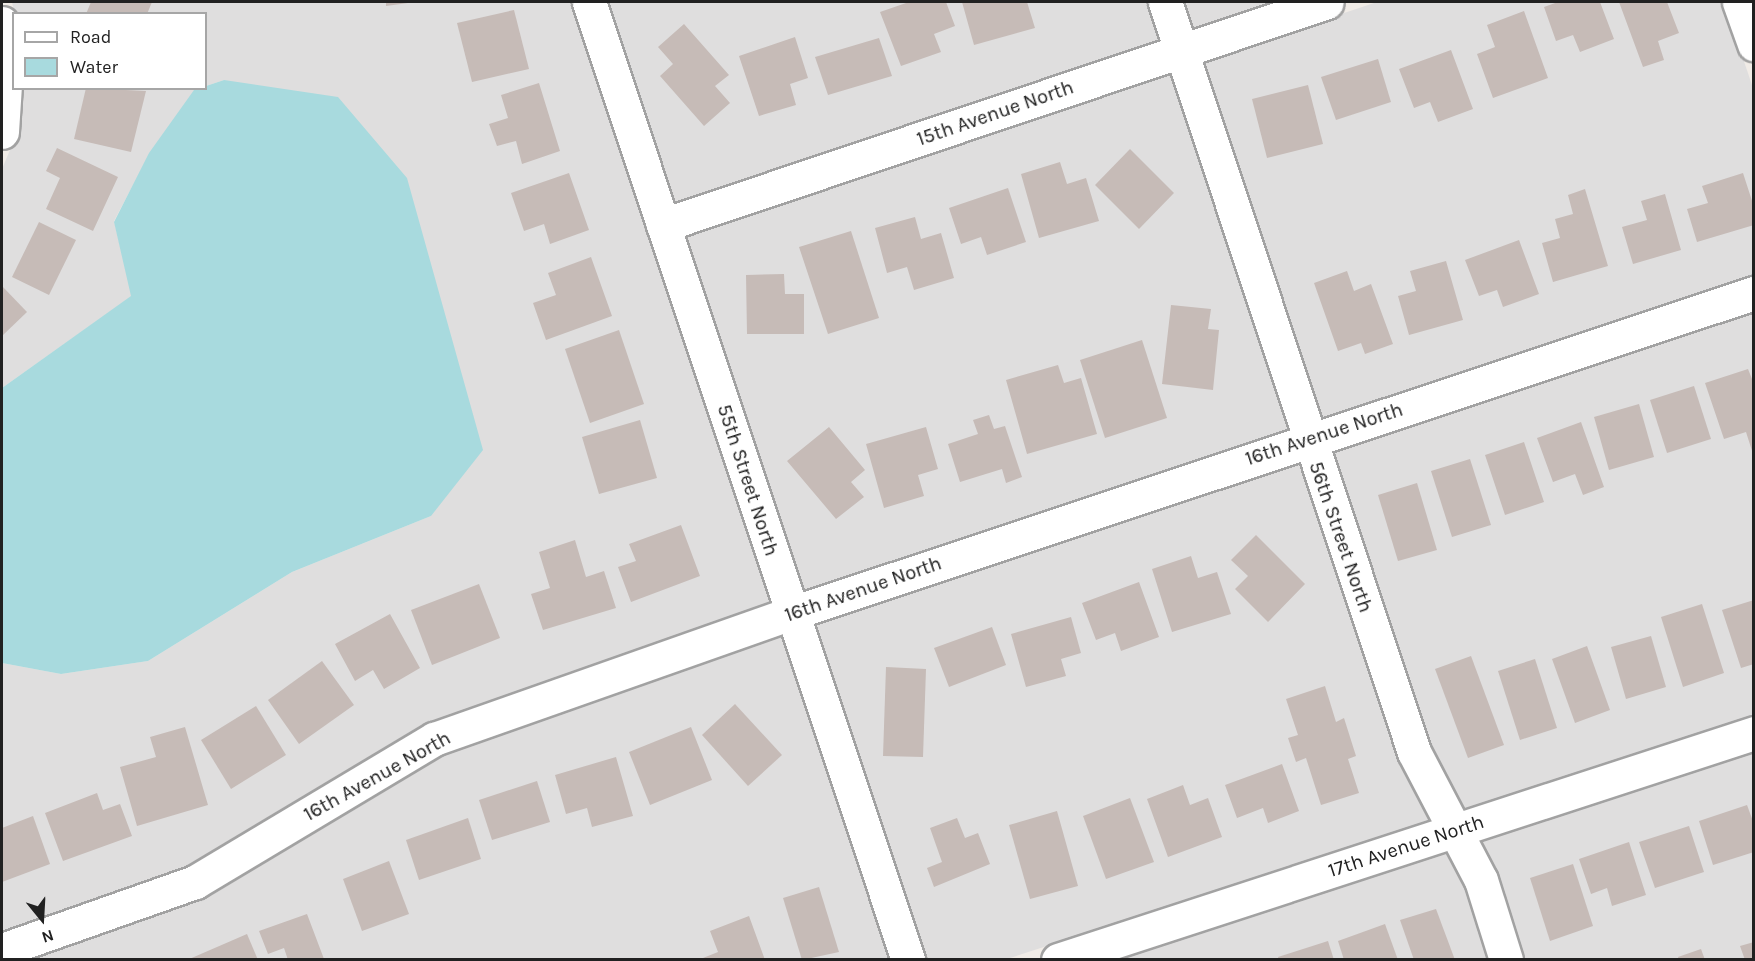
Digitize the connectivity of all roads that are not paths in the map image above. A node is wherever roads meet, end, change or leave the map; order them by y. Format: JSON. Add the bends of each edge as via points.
{"nodes":[{"id":1,"x":589,"y":2,"type":"edge"},
{"id":2,"x":1165,"y":2,"type":"edge"},
{"id":3,"x":1327,"y":2,"type":"edge"},
{"id":4,"x":1739,"y":2,"type":"edge"},
{"id":5,"x":2,"y":23,"type":"edge"},
{"id":6,"x":1754,"y":44,"type":"edge"},
{"id":7,"x":1181,"y":50,"type":"junction"},
{"id":8,"x":2,"y":132,"type":"edge"},
{"id":9,"x":663,"y":225,"type":"junction"},
{"id":10,"x":1754,"y":293,"type":"edge"},
{"id":11,"x":1309,"y":439,"type":"junction"},
{"id":12,"x":792,"y":613,"type":"junction"},
{"id":13,"x":1754,"y":733,"type":"edge"},
{"id":14,"x":1457,"y":829,"type":"junction"},
{"id":15,"x":2,"y":950,"type":"edge"},
{"id":16,"x":908,"y":960,"type":"edge"},
{"id":17,"x":1058,"y":960,"type":"edge"},
{"id":18,"x":1506,"y":960,"type":"edge"}],
"edges":[{"from":1,"to":9,"type":"street","name":"55th Street North"},
{"from":2,"to":7,"type":"street","name":"56th Street North"},
{"from":3,"to":7,"type":"street","name":"15th Avenue North"},
{"from":4,"to":6,"type":"street"},
{"from":5,"to":8,"type":"street","via":[[7,54]]},
{"from":7,"to":9,"type":"street","name":"15th Avenue North"},
{"from":7,"to":11,"type":"street","name":"56th Street North"},
{"from":9,"to":12,"type":"street","name":"55th Street North"},
{"from":10,"to":11,"type":"street","name":"16th Avenue North"},
{"from":11,"to":12,"type":"street","name":"16th Avenue North"},
{"from":11,"to":14,"type":"street","name":"56th Street North","via":[[1414,752]]},
{"from":12,"to":15,"type":"street","name":"16th Avenue North","via":[[434,739],[195,882]]},
{"from":12,"to":16,"type":"street","name":"55th Street North"},
{"from":13,"to":14,"type":"street","name":"17th Avenue North"},
{"from":14,"to":17,"type":"street","name":"17th Avenue North"},
{"from":14,"to":18,"type":"street","name":"56th Street North","via":[[1481,880]]}]}
